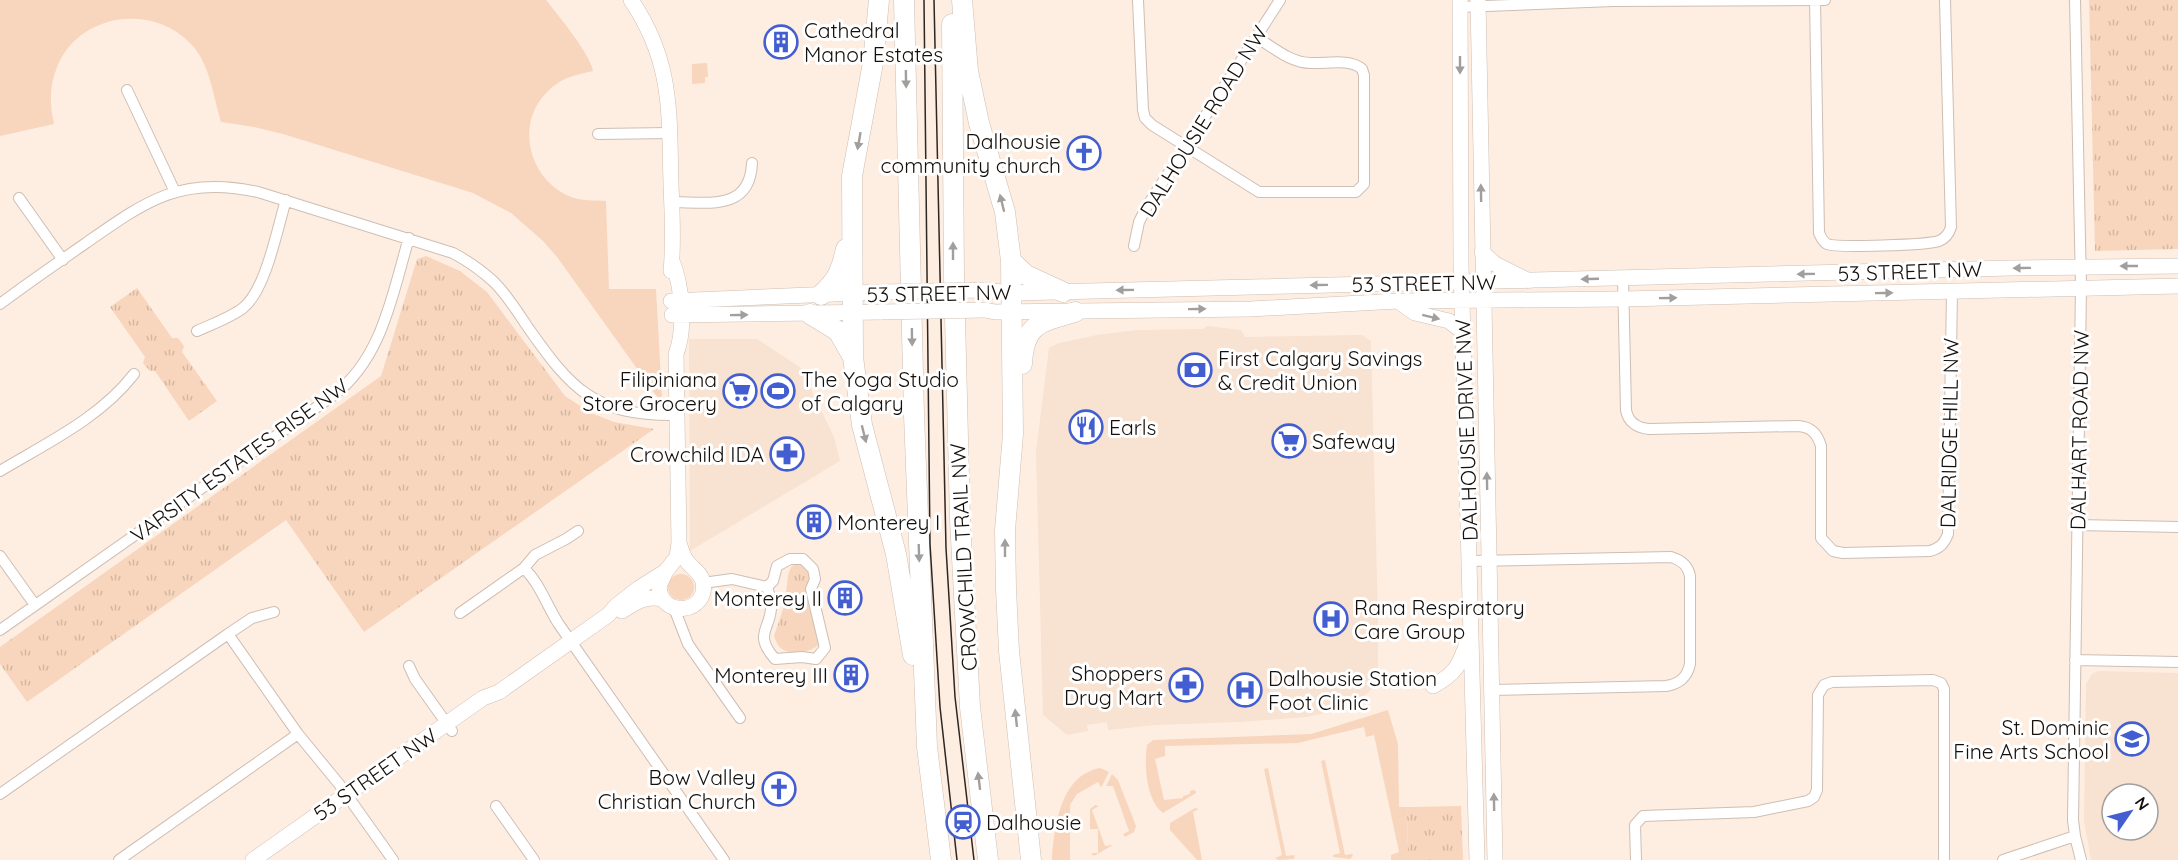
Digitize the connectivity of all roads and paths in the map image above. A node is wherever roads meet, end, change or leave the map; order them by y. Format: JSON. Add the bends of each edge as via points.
{"nodes":[{"id":1,"x":631,"y":0,"type":"edge"},
{"id":2,"x":879,"y":0,"type":"edge"},
{"id":3,"x":904,"y":0,"type":"edge"},
{"id":4,"x":952,"y":0,"type":"edge"},
{"id":5,"x":962,"y":0,"type":"edge"},
{"id":6,"x":1138,"y":0,"type":"edge"},
{"id":7,"x":1280,"y":0,"type":"edge"},
{"id":8,"x":1815,"y":0,"type":"edge"},
{"id":9,"x":1826,"y":0,"type":"edge"},
{"id":10,"x":1945,"y":0,"type":"edge"},
{"id":11,"x":2075,"y":0,"type":"edge"},
{"id":12,"x":1613,"y":1,"type":"edge"},
{"id":13,"x":1460,"y":3,"type":"edge"},
{"id":14,"x":1478,"y":3,"type":"edge"},
{"id":15,"x":1256,"y":36,"type":"junction"},
{"id":16,"x":127,"y":90,"type":"dead end"},
{"id":17,"x":670,"y":133,"type":"junction"},
{"id":18,"x":598,"y":134,"type":"dead end"},
{"id":19,"x":1185,"y":146,"type":"junction"},
{"id":20,"x":752,"y":163,"type":"dead end"},
{"id":21,"x":175,"y":192,"type":"junction"},
{"id":22,"x":19,"y":198,"type":"dead end"},
{"id":23,"x":286,"y":200,"type":"junction"},
{"id":24,"x":671,"y":202,"type":"junction"},
{"id":25,"x":852,"y":236,"type":"junction"},
{"id":26,"x":409,"y":238,"type":"junction"},
{"id":27,"x":1134,"y":246,"type":"dead end"},
{"id":28,"x":1482,"y":252,"type":"junction"},
{"id":29,"x":63,"y":260,"type":"junction"},
{"id":30,"x":1011,"y":261,"type":"junction"},
{"id":31,"x":2178,"y":266,"type":"edge"},
{"id":32,"x":2080,"y":268,"type":"junction"},
{"id":33,"x":1623,"y":278,"type":"junction"},
{"id":34,"x":1529,"y":281,"type":"junction"},
{"id":35,"x":1462,"y":282,"type":"junction"},
{"id":36,"x":1482,"y":282,"type":"junction"},
{"id":37,"x":2178,"y":286,"type":"edge"},
{"id":38,"x":2081,"y":288,"type":"junction"},
{"id":39,"x":1063,"y":292,"type":"junction"},
{"id":40,"x":1952,"y":292,"type":"junction"},
{"id":41,"x":821,"y":295,"type":"junction"},
{"id":42,"x":1623,"y":299,"type":"junction"},
{"id":43,"x":1463,"y":300,"type":"junction"},
{"id":44,"x":1483,"y":300,"type":"junction"},
{"id":45,"x":1398,"y":301,"type":"junction"},
{"id":46,"x":1012,"y":303,"type":"junction"},
{"id":47,"x":0,"y":304,"type":"edge"},
{"id":48,"x":854,"y":304,"type":"junction"},
{"id":49,"x":676,"y":308,"type":"junction"},
{"id":50,"x":1075,"y":312,"type":"junction"},
{"id":51,"x":810,"y":314,"type":"junction"},
{"id":52,"x":197,"y":331,"type":"dead end"},
{"id":53,"x":1464,"y":333,"type":"junction"},
{"id":54,"x":854,"y":357,"type":"junction"},
{"id":55,"x":134,"y":374,"type":"dead end"},
{"id":56,"x":676,"y":415,"type":"junction"},
{"id":57,"x":1013,"y":434,"type":"junction"},
{"id":58,"x":0,"y":471,"type":"edge"},
{"id":59,"x":2077,"y":525,"type":"junction"},
{"id":60,"x":2178,"y":527,"type":"edge"},
{"id":61,"x":578,"y":531,"type":"dead end"},
{"id":62,"x":679,"y":543,"type":"junction"},
{"id":63,"x":0,"y":555,"type":"edge"},
{"id":64,"x":1470,"y":561,"type":"junction"},
{"id":65,"x":1488,"y":561,"type":"junction"},
{"id":66,"x":524,"y":568,"type":"junction"},
{"id":67,"x":666,"y":571,"type":"junction"},
{"id":68,"x":703,"y":583,"type":"junction"},
{"id":69,"x":767,"y":587,"type":"junction"},
{"id":70,"x":35,"y":605,"type":"junction"},
{"id":71,"x":675,"y":605,"type":"junction"},
{"id":72,"x":274,"y":612,"type":"dead end"},
{"id":73,"x":459,"y":613,"type":"dead end"},
{"id":74,"x":608,"y":615,"type":"junction"},
{"id":75,"x":0,"y":630,"type":"edge"},
{"id":76,"x":1472,"y":632,"type":"junction"},
{"id":77,"x":228,"y":634,"type":"junction"},
{"id":78,"x":572,"y":640,"type":"junction"},
{"id":79,"x":2075,"y":660,"type":"junction"},
{"id":80,"x":2178,"y":662,"type":"edge"},
{"id":81,"x":409,"y":666,"type":"dead end"},
{"id":82,"x":1433,"y":686,"type":"dead end"},
{"id":83,"x":1491,"y":690,"type":"junction"},
{"id":84,"x":740,"y":718,"type":"dead end"},
{"id":85,"x":449,"y":727,"type":"junction"},
{"id":86,"x":298,"y":734,"type":"junction"},
{"id":87,"x":927,"y":747,"type":"junction"},
{"id":88,"x":0,"y":794,"type":"edge"},
{"id":89,"x":349,"y":797,"type":"junction"},
{"id":90,"x":496,"y":806,"type":"dead end"},
{"id":91,"x":2075,"y":836,"type":"junction"},
{"id":92,"x":119,"y":860,"type":"edge"},
{"id":93,"x":253,"y":860,"type":"edge"},
{"id":94,"x":267,"y":860,"type":"edge"},
{"id":95,"x":393,"y":860,"type":"edge"},
{"id":96,"x":534,"y":860,"type":"edge"},
{"id":97,"x":724,"y":860,"type":"edge"},
{"id":98,"x":941,"y":860,"type":"edge"},
{"id":99,"x":988,"y":860,"type":"edge"},
{"id":100,"x":1031,"y":860,"type":"edge"},
{"id":101,"x":1477,"y":860,"type":"edge"},
{"id":102,"x":1496,"y":860,"type":"edge"},
{"id":103,"x":1636,"y":860,"type":"edge"},
{"id":104,"x":1944,"y":860,"type":"edge"},
{"id":105,"x":2003,"y":860,"type":"edge"},
{"id":106,"x":2081,"y":860,"type":"edge"}],
"edges":[{"from":1,"to":17,"type":"street","via":[[660,57]]},
{"from":2,"to":25,"type":"highway","one_way":true,"via":[[873,63],[852,176]]},
{"from":3,"to":87,"type":"highway","name":"CROWCHILD TRAIL NW","one_way":true},
{"from":99,"to":4,"type":"highway","name":"CROWCHILD TRAIL NW","one_way":true,"via":[[970,707],[960,532]]},
{"from":30,"to":5,"type":"highway","one_way":true,"via":[[1005,212],[968,71]]},
{"from":6,"to":19,"type":"street","via":[[1143,114],[1152,125]]},
{"from":7,"to":15,"type":"street","name":"DALHOUSIE ROAD NW"},
{"from":8,"to":9,"type":"street"},
{"from":8,"to":10,"type":"street","via":[[1819,233],[1832,245],[1874,245],[1937,242],[1951,227]]},
{"from":8,"to":12,"type":"street"},
{"from":11,"to":32,"type":"street","name":"DALHART ROAD NW"},
{"from":12,"to":14,"type":"street"},
{"from":13,"to":14,"type":"street"},
{"from":13,"to":35,"type":"street","name":"DALHOUSIE DRIVE NW","one_way":true},
{"from":28,"to":14,"type":"street","name":"DALHOUSIE DRIVE NW","one_way":true},
{"from":15,"to":19,"type":"street","name":"DALHOUSIE ROAD NW"},
{"from":15,"to":19,"type":"street","via":[[1296,61],[1352,63],[1362,69],[1361,188],[1351,193],[1259,192]]},
{"from":16,"to":21,"type":"street"},
{"from":17,"to":18,"type":"street"},
{"from":17,"to":24,"type":"street"},
{"from":19,"to":27,"type":"street","name":"DALHOUSIE ROAD NW","via":[[1141,217]]},
{"from":20,"to":24,"type":"street","via":[[747,187],[733,200]]},
{"from":21,"to":23,"type":"street","via":[[229,186]]},
{"from":21,"to":29,"type":"street","via":[[145,204]]},
{"from":22,"to":29,"type":"street"},
{"from":23,"to":26,"type":"street"},
{"from":23,"to":52,"type":"street","via":[[254,297],[237,312]]},
{"from":24,"to":49,"type":"street","via":[[672,261],[679,278]]},
{"from":25,"to":41,"type":"highway","via":[[840,273]]},
{"from":25,"to":48,"type":"highway"},
{"from":26,"to":56,"type":"street","via":[[453,252],[487,276],[560,372],[587,395],[632,413]]},
{"from":26,"to":70,"type":"street","name":"VARSITY ESTATES RISE NW","via":[[375,347],[350,381]]},
{"from":28,"to":34,"type":"street","via":[[1495,264]]},
{"from":28,"to":36,"type":"street","name":"DALHOUSIE DRIVE NW"},
{"from":29,"to":47,"type":"street"},
{"from":30,"to":39,"type":"highway","via":[[1026,275]]},
{"from":30,"to":46,"type":"highway"},
{"from":31,"to":32,"type":"street","name":"53 STREET NW","one_way":true},
{"from":32,"to":33,"type":"street","name":"53 STREET NW","one_way":true},
{"from":32,"to":38,"type":"street","name":"DALHART ROAD NW"},
{"from":33,"to":34,"type":"street","name":"53 STREET NW","one_way":true},
{"from":33,"to":42,"type":"street","name":"DALRIDGE HILL NW"},
{"from":34,"to":36,"type":"street","name":"53 STREET NW"},
{"from":35,"to":36,"type":"street","name":"53 STREET NW"},
{"from":35,"to":39,"type":"street","name":"53 STREET NW","one_way":true},
{"from":35,"to":43,"type":"street","name":"DALHOUSIE DRIVE NW"},
{"from":36,"to":44,"type":"street","name":"DALHOUSIE DRIVE NW"},
{"from":37,"to":38,"type":"street","name":"53 STREET NW"},
{"from":38,"to":40,"type":"street","name":"53 STREET NW"},
{"from":38,"to":59,"type":"street","name":"DALHART ROAD NW"},
{"from":39,"to":46,"type":"street","name":"53 STREET NW"},
{"from":42,"to":40,"type":"street","name":"53 STREET NW","one_way":true},
{"from":40,"to":42,"type":"street","name":"DALRIDGE HILL NW","via":[[1948,534],[1941,546],[1930,551],[1875,553],[1837,552],[1824,543],[1821,446],[1810,429],[1643,429],[1634,424],[1626,410]]},
{"from":41,"to":48,"type":"street","name":"53 STREET NW"},
{"from":41,"to":49,"type":"street","name":"53 STREET NW"},
{"from":42,"to":44,"type":"street","name":"53 STREET NW"},
{"from":43,"to":44,"type":"street","name":"53 STREET NW"},
{"from":43,"to":45,"type":"street","name":"53 STREET NW"},
{"from":43,"to":53,"type":"street","name":"DALHOUSIE DRIVE NW"},
{"from":65,"to":44,"type":"street","name":"DALHOUSIE DRIVE NW","one_way":true},
{"from":50,"to":45,"type":"street","name":"53 STREET NW","one_way":true},
{"from":45,"to":53,"type":"street","one_way":true,"via":[[1415,313],[1449,321]]},
{"from":46,"to":48,"type":"street","name":"53 STREET NW","bridge":true,"via":[[985,310],[881,312]]},
{"from":46,"to":48,"type":"street","name":"53 STREET NW","bridge":true,"via":[[984,290],[881,292]]},
{"from":46,"to":50,"type":"street","name":"53 STREET NW"},
{"from":46,"to":57,"type":"highway"},
{"from":48,"to":51,"type":"street","name":"53 STREET NW"},
{"from":48,"to":54,"type":"highway"},
{"from":49,"to":51,"type":"street","name":"53 STREET NW","one_way":true},
{"from":49,"to":56,"type":"street","via":[[672,347],[676,354]]},
{"from":50,"to":57,"type":"highway","via":[[1031,328],[1022,353],[1019,419]]},
{"from":51,"to":54,"type":"highway","via":[[838,331]]},
{"from":53,"to":64,"type":"street","name":"DALHOUSIE DRIVE NW"},
{"from":54,"to":87,"type":"highway","one_way":true,"via":[[862,425],[896,554]]},
{"from":55,"to":58,"type":"street","via":[[110,401],[70,430]]},
{"from":56,"to":62,"type":"street"},
{"from":100,"to":57,"type":"highway","one_way":true,"via":[[1006,590],[1005,530]]},
{"from":59,"to":60,"type":"street"},
{"from":59,"to":79,"type":"street","name":"DALHART ROAD NW"},
{"from":61,"to":66,"type":"street","via":[[535,555]]},
{"from":62,"to":67,"type":"street","via":[[677,557]]},
{"from":62,"to":68,"type":"street","via":[[685,560]]},
{"from":63,"to":70,"type":"street"},
{"from":64,"to":65,"type":"street"},
{"from":64,"to":76,"type":"street","name":"DALHOUSIE DRIVE NW"},
{"from":65,"to":83,"type":"street","name":"DALHOUSIE DRIVE NW"},
{"from":65,"to":83,"type":"street","via":[[1671,557],[1685,564],[1690,576],[1690,664],[1680,682],[1666,686]]},
{"from":66,"to":73,"type":"street"},
{"from":66,"to":78,"type":"street","via":[[536,580],[544,600]]},
{"from":67,"to":71,"type":"street","via":[[659,586]]},
{"from":67,"to":74,"type":"street","name":"53 STREET NW"},
{"from":68,"to":69,"type":"street","via":[[732,579]]},
{"from":68,"to":71,"type":"street","via":[[700,598]]},
{"from":69,"to":69,"type":"street","via":[[777,566],[790,559],[803,559],[813,569],[811,589],[825,648],[816,659],[775,659],[766,647],[763,636],[771,600]]},
{"from":70,"to":75,"type":"street","name":"VARSITY ESTATES RISE NW"},
{"from":71,"to":74,"type":"street","name":"53 STREET NW","via":[[652,596]]},
{"from":71,"to":84,"type":"street","via":[[688,644]]},
{"from":72,"to":77,"type":"street","via":[[252,618]]},
{"from":74,"to":78,"type":"street","name":"53 STREET NW"},
{"from":76,"to":82,"type":"street","via":[[1452,674]]},
{"from":76,"to":101,"type":"street","name":"DALHOUSIE DRIVE NW"},
{"from":77,"to":86,"type":"street"},
{"from":77,"to":88,"type":"street"},
{"from":78,"to":85,"type":"street","name":"53 STREET NW","via":[[499,692],[483,698]]},
{"from":78,"to":97,"type":"street"},
{"from":79,"to":80,"type":"street"},
{"from":79,"to":91,"type":"street","name":"DALHART ROAD NW"},
{"from":81,"to":85,"type":"street"},
{"from":102,"to":83,"type":"street","name":"DALHOUSIE DRIVE NW","one_way":true},
{"from":85,"to":89,"type":"street","name":"53 STREET NW"},
{"from":86,"to":89,"type":"street"},
{"from":86,"to":92,"type":"street"},
{"from":87,"to":98,"type":"highway","name":"CROWCHILD TRAIL NW"},
{"from":89,"to":93,"type":"street","name":"53 STREET NW"},
{"from":89,"to":94,"type":"street","name":"53 STREET NW"},
{"from":89,"to":95,"type":"street"},
{"from":90,"to":96,"type":"street"},
{"from":91,"to":105,"type":"street"},
{"from":91,"to":106,"type":"street","name":"DALHART ROAD NW"},
{"from":103,"to":104,"type":"street","via":[[1635,825],[1643,816],[1754,812],[1811,799],[1817,790],[1818,695],[1824,685],[1933,680],[1944,689]]}]}
